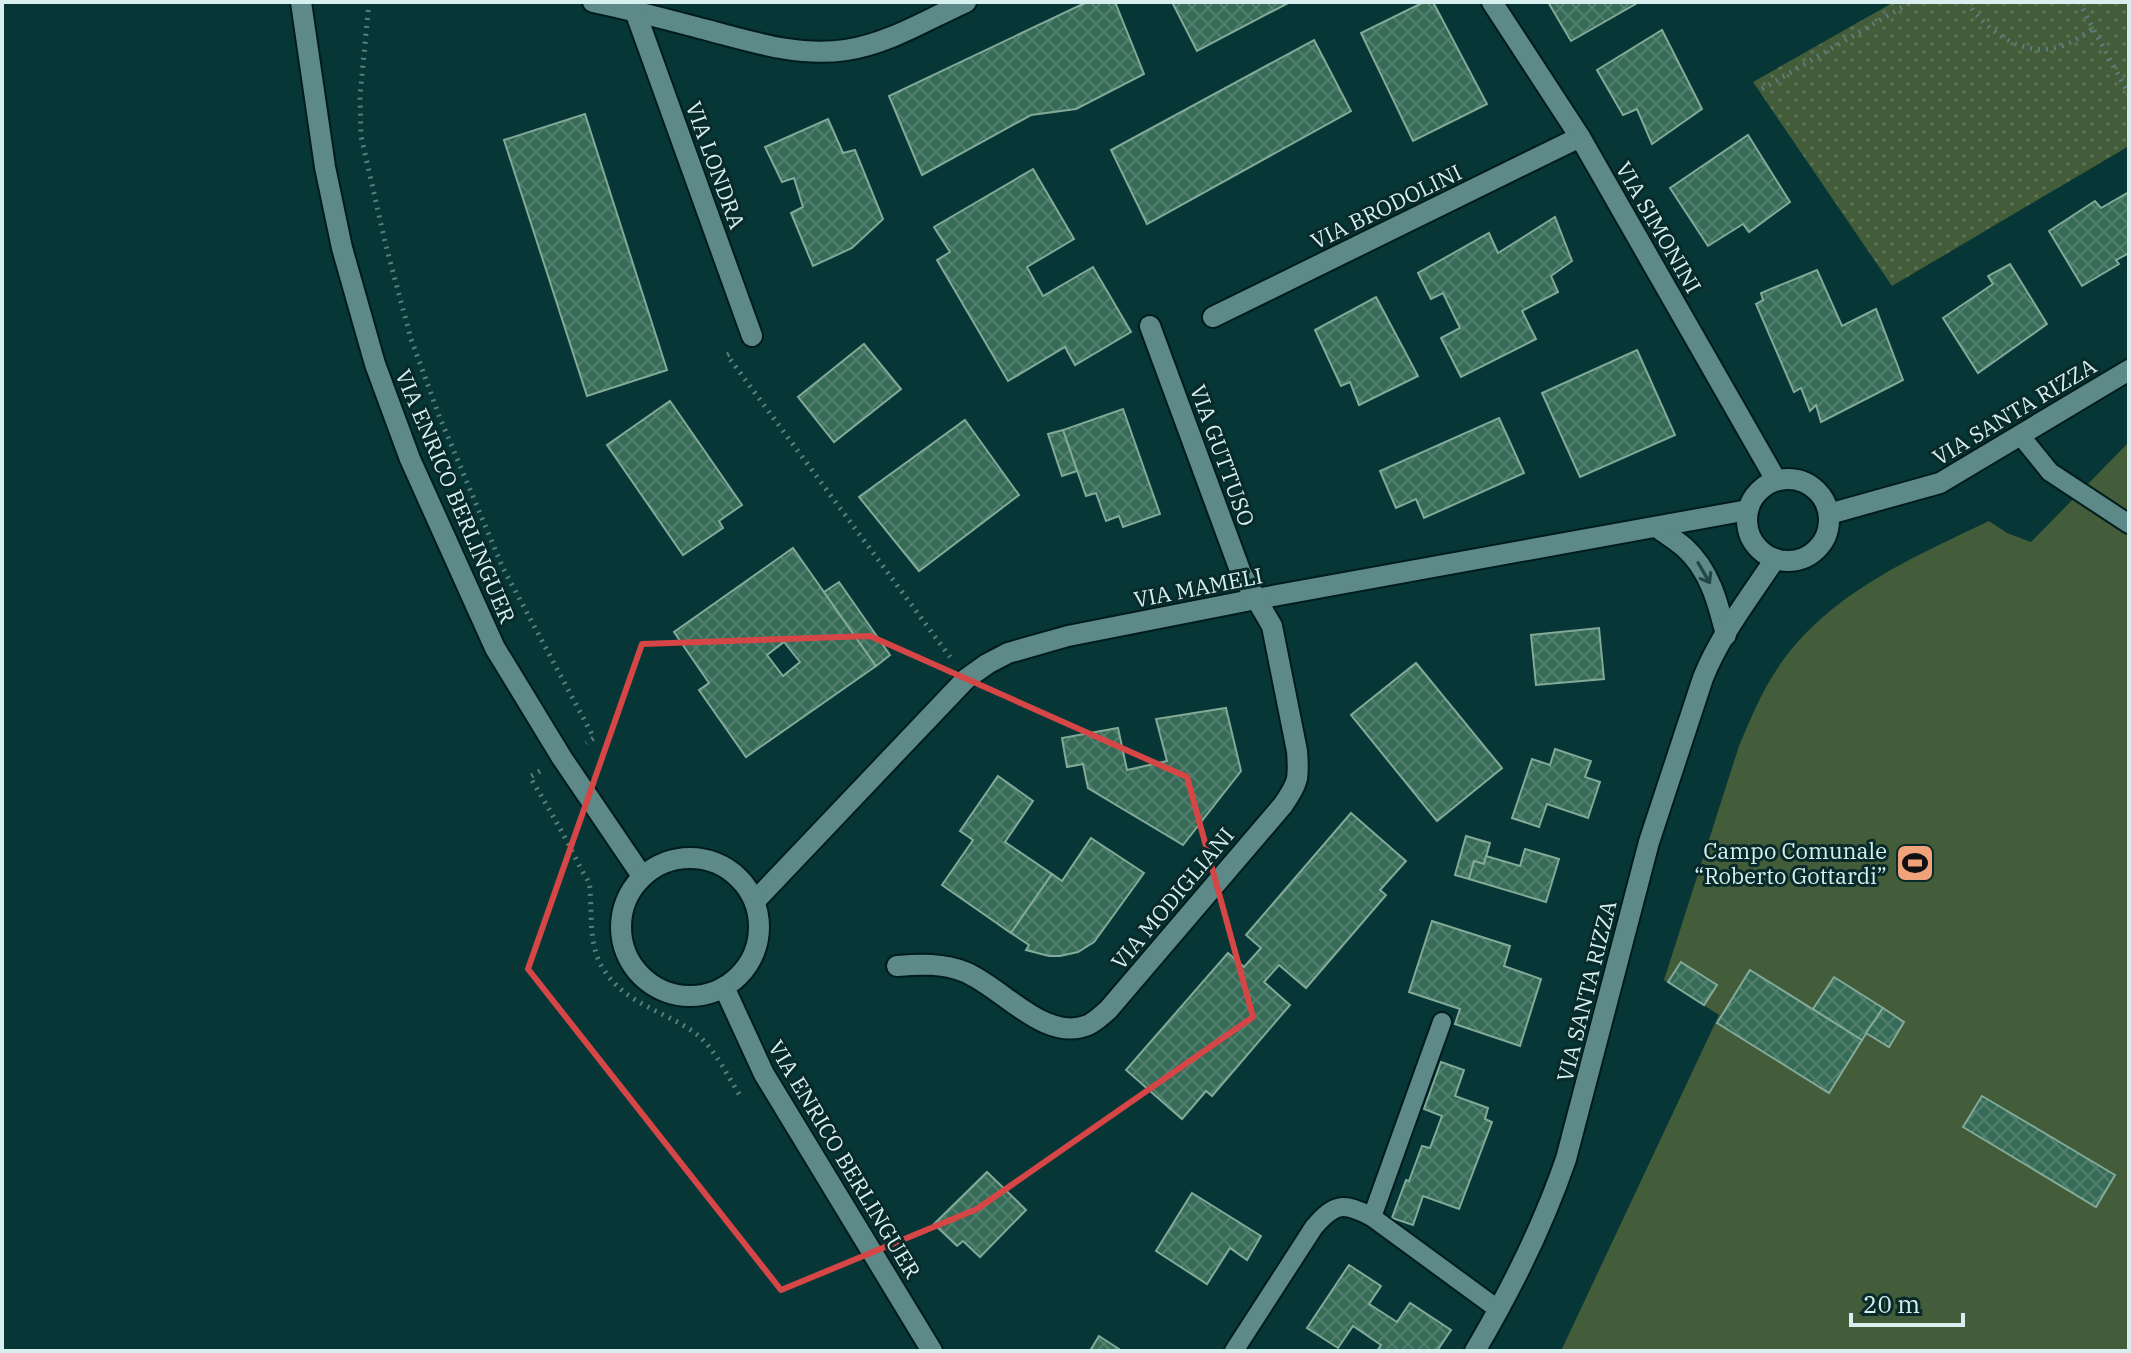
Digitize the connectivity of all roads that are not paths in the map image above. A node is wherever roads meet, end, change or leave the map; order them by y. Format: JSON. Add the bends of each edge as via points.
{"nodes":[{"id":1,"x":301,"y":2,"type":"edge"},
{"id":2,"x":593,"y":2,"type":"edge"},
{"id":3,"x":966,"y":2,"type":"edge"},
{"id":4,"x":1492,"y":2,"type":"edge"},
{"id":5,"x":635,"y":11,"type":"junction"},
{"id":6,"x":1580,"y":137,"type":"junction"},
{"id":7,"x":1213,"y":317,"type":"dead end"},
{"id":8,"x":1150,"y":326,"type":"dead end"},
{"id":9,"x":752,"y":336,"type":"road end"},
{"id":10,"x":2129,"y":370,"type":"edge"},
{"id":11,"x":2020,"y":435,"type":"junction"},
{"id":12,"x":1776,"y":480,"type":"junction"},
{"id":13,"x":1748,"y":510,"type":"junction"},
{"id":14,"x":1829,"y":514,"type":"junction"},
{"id":15,"x":2129,"y":524,"type":"edge"},
{"id":16,"x":1658,"y":528,"type":"junction"},
{"id":17,"x":1775,"y":559,"type":"junction"},
{"id":18,"x":1256,"y":599,"type":"junction"},
{"id":19,"x":1726,"y":635,"type":"junction"},
{"id":20,"x":642,"y":876,"type":"junction"},
{"id":21,"x":755,"y":901,"type":"junction"},
{"id":22,"x":897,"y":966,"type":"dead end"},
{"id":23,"x":724,"y":987,"type":"junction"},
{"id":24,"x":1442,"y":1022,"type":"dead end"},
{"id":25,"x":1372,"y":1217,"type":"junction"},
{"id":26,"x":1499,"y":1310,"type":"junction"},
{"id":27,"x":932,"y":1351,"type":"edge"},
{"id":28,"x":1234,"y":1351,"type":"edge"},
{"id":29,"x":1475,"y":1351,"type":"edge"}],
"edges":[{"from":1,"to":20,"type":"street","name":"VIA ENRICO BERLINGUER","via":[[342,248],[375,364],[410,459],[495,648]]},
{"from":2,"to":5,"type":"street"},
{"from":3,"to":5,"type":"street","via":[[881,40],[820,52],[769,46]]},
{"from":4,"to":6,"type":"street","name":"VIA SIMONINI"},
{"from":5,"to":9,"type":"street","name":"VIA LONDRA"},
{"from":6,"to":7,"type":"street","name":"VIA BRODOLINI"},
{"from":6,"to":12,"type":"street","name":"VIA SIMONINI"},
{"from":8,"to":18,"type":"street","name":"VIA GUTTUSO","via":[[1241,573]]},
{"from":10,"to":11,"type":"street","name":"VIA SANTA RIZZA"},
{"from":11,"to":14,"type":"street","name":"VIA SANTA RIZZA","via":[[1940,483]]},
{"from":11,"to":15,"type":"lane","via":[[2050,472]]},
{"from":12,"to":13,"type":"street","via":[[1763,487]]},
{"from":12,"to":14,"type":"street","via":[[1811,485]]},
{"from":13,"to":16,"type":"street","name":"VIA MAMELI"},
{"from":13,"to":17,"type":"street","via":[[1755,545]]},
{"from":14,"to":17,"type":"street","via":[[1824,542],[1815,552],[1789,561]]},
{"from":16,"to":18,"type":"street","name":"VIA MAMELI"},
{"from":16,"to":19,"type":"street","one_way":true,"via":[[1702,568]]},
{"from":17,"to":19,"type":"street","name":"VIA SANTA RIZZA"},
{"from":18,"to":21,"type":"street","name":"VIA MAMELI","via":[[1036,644],[998,658],[966,679]]},
{"from":18,"to":22,"type":"street","name":"VIA MODIGLIANI","via":[[1272,626],[1297,751],[1296,787],[1108,1010],[1090,1024],[1055,1027],[965,972],[924,964]]},
{"from":19,"to":26,"type":"street","name":"VIA SANTA RIZZA","via":[[1703,678],[1649,842],[1551,1204]]},
{"from":20,"to":21,"type":"street","via":[[660,864],[705,858],[743,881]]},
{"from":20,"to":23,"type":"street","via":[[621,915],[621,938],[641,977],[681,996]]},
{"from":21,"to":23,"type":"street","via":[[758,940],[740,975]]},
{"from":23,"to":27,"type":"street","name":"VIA ENRICO BERLINGUER","via":[[764,1074]]},
{"from":24,"to":25,"type":"lane"},
{"from":25,"to":26,"type":"lane"},
{"from":25,"to":28,"type":"lane","via":[[1349,1208],[1328,1212]]},
{"from":26,"to":29,"type":"street","name":"VIA SANTA RIZZA"}]}
